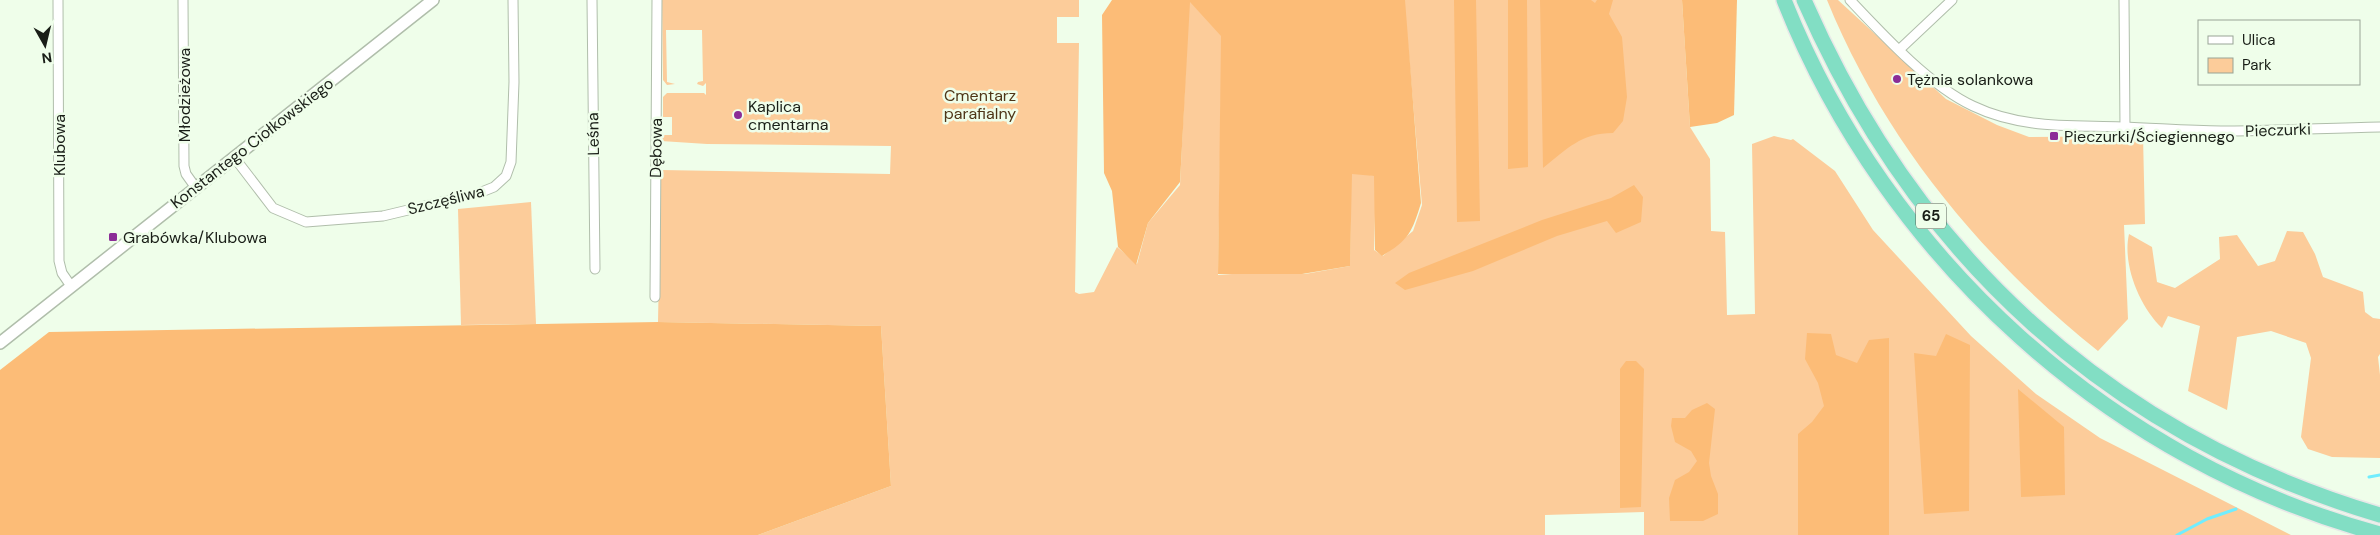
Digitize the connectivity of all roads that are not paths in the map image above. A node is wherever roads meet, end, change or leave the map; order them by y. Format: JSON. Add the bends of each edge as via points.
{"nodes":[{"id":1,"x":58,"y":0,"type":"edge"},
{"id":2,"x":184,"y":0,"type":"edge"},
{"id":3,"x":433,"y":0,"type":"edge"},
{"id":4,"x":513,"y":0,"type":"edge"},
{"id":5,"x":592,"y":0,"type":"edge"},
{"id":6,"x":657,"y":0,"type":"edge"},
{"id":7,"x":1784,"y":0,"type":"edge"},
{"id":8,"x":1804,"y":0,"type":"edge"},
{"id":9,"x":1850,"y":0,"type":"edge"},
{"id":10,"x":1952,"y":0,"type":"edge"},
{"id":11,"x":2124,"y":0,"type":"edge"},
{"id":12,"x":1900,"y":49,"type":"junction"},
{"id":13,"x":2125,"y":127,"type":"junction"},
{"id":14,"x":2380,"y":127,"type":"edge"},
{"id":15,"x":234,"y":157,"type":"junction"},
{"id":16,"x":196,"y":188,"type":"junction"},
{"id":17,"x":595,"y":269,"type":"dead end"},
{"id":18,"x":71,"y":286,"type":"junction"},
{"id":19,"x":656,"y":296,"type":"dead end"},
{"id":20,"x":2037,"y":328,"type":"junction"},
{"id":21,"x":2024,"y":341,"type":"junction"},
{"id":22,"x":0,"y":342,"type":"edge"},
{"id":23,"x":2380,"y":515,"type":"edge"},
{"id":24,"x":2380,"y":534,"type":"edge"}],
"edges":[{"from":1,"to":18,"type":"street","name":"Klubowa","via":[[60,261],[62,272]]},
{"from":2,"to":16,"type":"street","name":"Młodzieżowa","via":[[185,170]]},
{"from":3,"to":15,"type":"street","name":"Konstantego Ciołkowskiego"},
{"from":4,"to":15,"type":"street","name":"Szczęśliwa","via":[[512,154],[506,176],[494,187],[383,216],[306,222],[273,208]]},
{"from":5,"to":17,"type":"street","name":"Leśna"},
{"from":6,"to":19,"type":"street","name":"Dębowa"},
{"from":7,"to":21,"type":"highway","number":"65","via":[[1832,101],[1875,172],[1941,258]]},
{"from":8,"to":20,"type":"highway","number":"65","via":[[1845,88],[1908,186],[1957,247]]},
{"from":9,"to":12,"type":"street","name":"Pieczurki"},
{"from":10,"to":12,"type":"street"},
{"from":11,"to":13,"type":"street"},
{"from":12,"to":13,"type":"street","name":"Pieczurki","via":[[1947,90],[1987,112],[2024,123]]},
{"from":13,"to":14,"type":"street","name":"Pieczurki","via":[[2217,131]]},
{"from":15,"to":16,"type":"street","name":"Konstantego Ciołkowskiego"},
{"from":16,"to":18,"type":"street","name":"Konstantego Ciołkowskiego"},
{"from":18,"to":22,"type":"street","name":"Konstantego Ciołkowskiego"},
{"from":20,"to":21,"type":"highway"},
{"from":20,"to":23,"type":"highway","number":"65","via":[[2111,386],[2202,443],[2295,486]]},
{"from":21,"to":24,"type":"highway","number":"65","via":[[2101,402],[2221,474],[2273,497]]}]}
